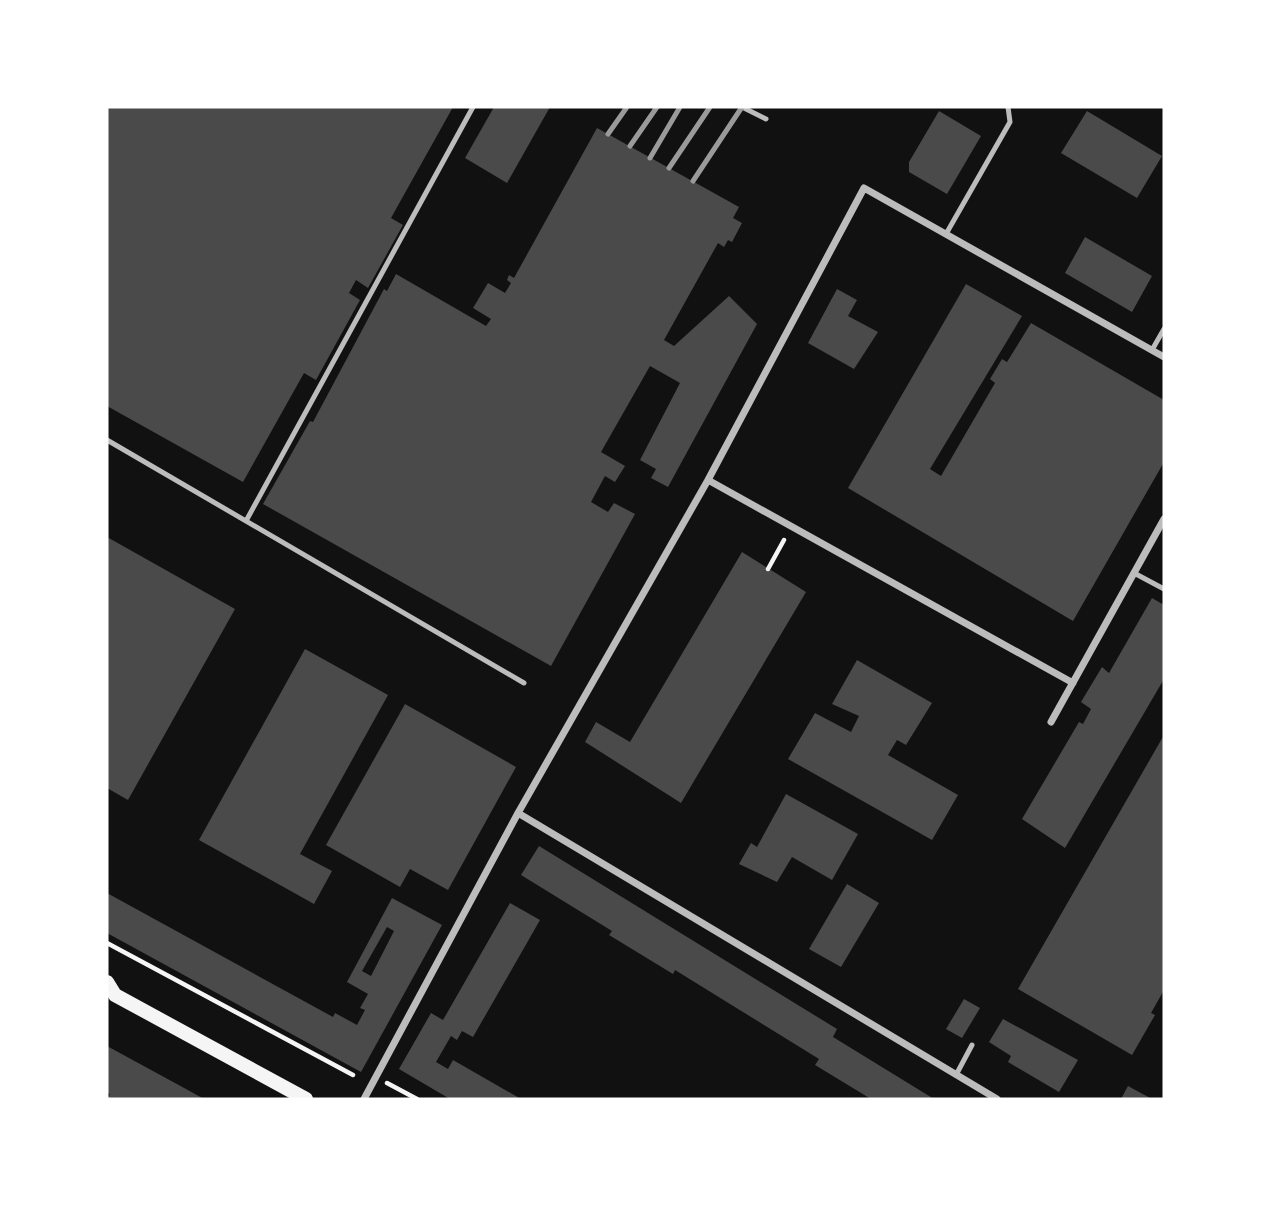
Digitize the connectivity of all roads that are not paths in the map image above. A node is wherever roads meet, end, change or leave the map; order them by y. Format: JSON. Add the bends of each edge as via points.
{"nodes":[{"id":1,"x":473,"y":107,"type":"edge"},
{"id":2,"x":742,"y":107,"type":"edge"},
{"id":3,"x":1008,"y":107,"type":"edge"},
{"id":4,"x":766,"y":119,"type":"dead end"},
{"id":5,"x":946,"y":234,"type":"junction"},
{"id":6,"x":1164,"y":329,"type":"edge"},
{"id":7,"x":1152,"y":350,"type":"junction"},
{"id":8,"x":1164,"y":357,"type":"edge"},
{"id":9,"x":107,"y":440,"type":"edge"},
{"id":10,"x":708,"y":480,"type":"junction"},
{"id":11,"x":1164,"y":519,"type":"edge"},
{"id":12,"x":246,"y":522,"type":"junction"},
{"id":13,"x":1135,"y":573,"type":"junction"},
{"id":14,"x":1164,"y":589,"type":"edge"},
{"id":15,"x":524,"y":683,"type":"dead end"},
{"id":16,"x":1073,"y":683,"type":"junction"},
{"id":17,"x":1051,"y":722,"type":"dead end"},
{"id":18,"x":517,"y":813,"type":"junction"},
{"id":19,"x":107,"y":982,"type":"edge"},
{"id":20,"x":111,"y":996,"type":"edge"},
{"id":21,"x":972,"y":1045,"type":"dead end"},
{"id":22,"x":956,"y":1075,"type":"junction"},
{"id":23,"x":306,"y":1099,"type":"edge"},
{"id":24,"x":364,"y":1099,"type":"edge"},
{"id":25,"x":997,"y":1099,"type":"edge"}],
"edges":[{"from":1,"to":12,"type":"lane"},
{"from":2,"to":4,"type":"lane"},
{"from":3,"to":5,"type":"lane","via":[[1010,122]]},
{"from":5,"to":7,"type":"street"},
{"from":5,"to":10,"type":"street","via":[[864,188]]},
{"from":6,"to":7,"type":"lane"},
{"from":7,"to":8,"type":"street"},
{"from":9,"to":12,"type":"lane"},
{"from":10,"to":16,"type":"street"},
{"from":10,"to":18,"type":"street"},
{"from":11,"to":13,"type":"street"},
{"from":12,"to":15,"type":"lane"},
{"from":13,"to":14,"type":"lane"},
{"from":13,"to":16,"type":"street"},
{"from":16,"to":17,"type":"street"},
{"from":18,"to":22,"type":"street"},
{"from":18,"to":24,"type":"street"},
{"from":19,"to":20,"type":"main road"},
{"from":20,"to":23,"type":"main road"},
{"from":21,"to":22,"type":"lane"},
{"from":22,"to":25,"type":"street"}]}
